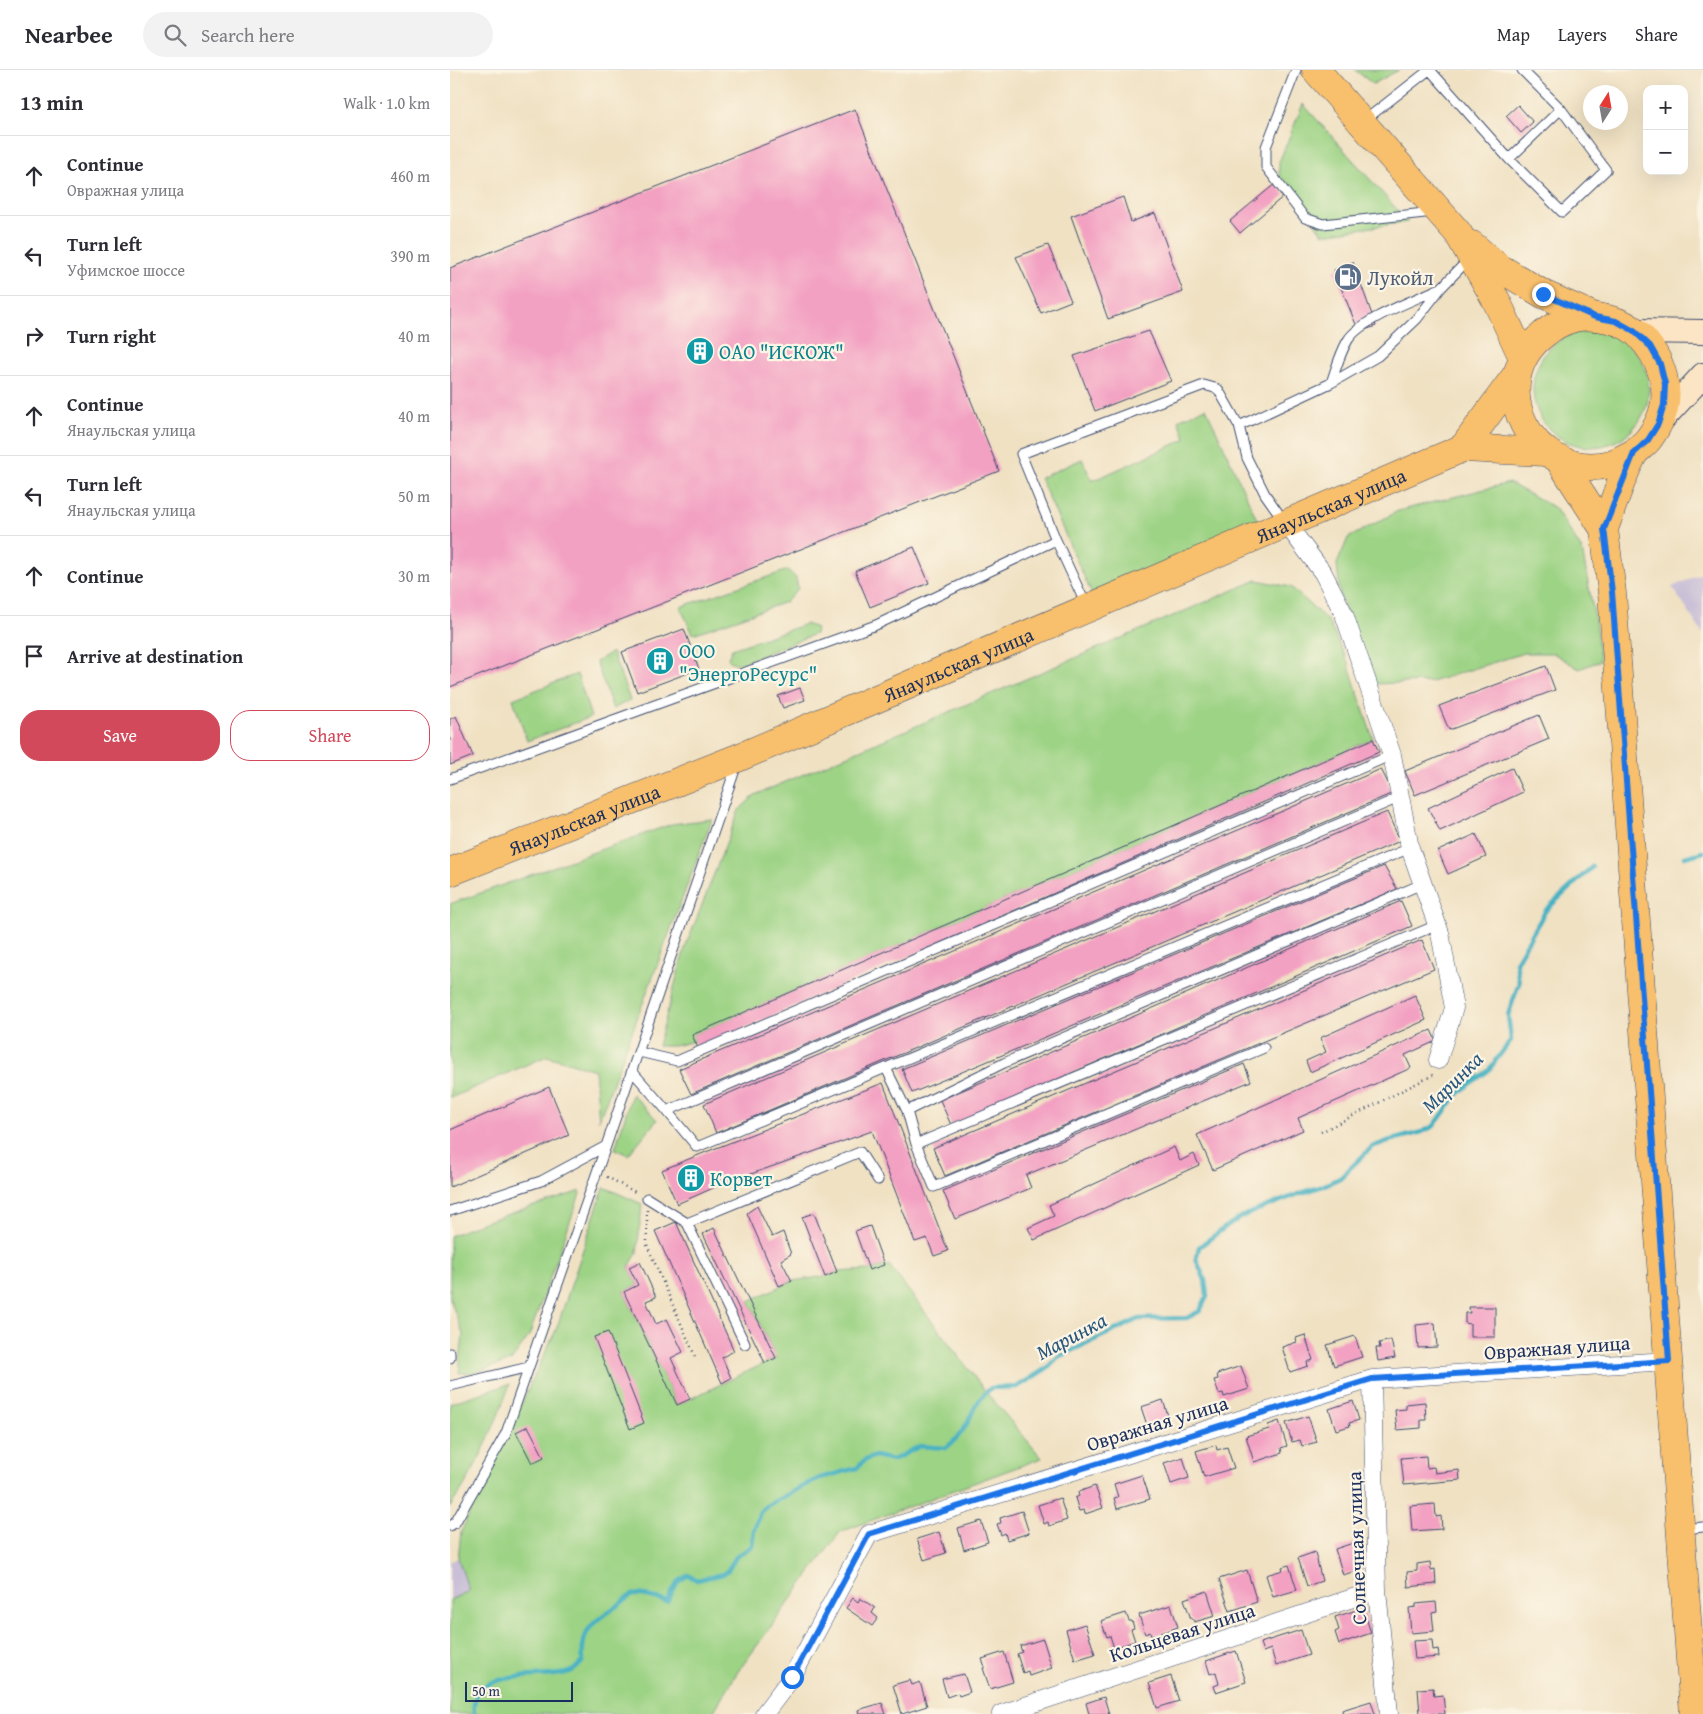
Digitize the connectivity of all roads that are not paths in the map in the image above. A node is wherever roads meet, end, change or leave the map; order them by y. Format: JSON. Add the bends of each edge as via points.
{"nodes":[{"id":1,"x":1296,"y":70,"type":"edge"},
{"id":2,"x":1316,"y":70,"type":"edge"},
{"id":3,"x":1429,"y":70,"type":"edge"},
{"id":4,"x":1522,"y":70,"type":"edge"},
{"id":5,"x":1561,"y":109,"type":"junction"},
{"id":6,"x":1362,"y":122,"type":"junction"},
{"id":7,"x":1510,"y":159,"type":"junction"},
{"id":8,"x":1440,"y":211,"type":"junction"},
{"id":9,"x":1458,"y":233,"type":"junction"},
{"id":10,"x":1472,"y":256,"type":"junction"},
{"id":11,"x":1441,"y":288,"type":"junction"},
{"id":12,"x":1595,"y":317,"type":"junction"},
{"id":13,"x":1634,"y":331,"type":"junction"},
{"id":14,"x":1703,"y":332,"type":"edge"},
{"id":15,"x":1520,"y":366,"type":"junction"},
{"id":16,"x":1703,"y":375,"type":"edge"},
{"id":17,"x":1331,"y":383,"type":"junction"},
{"id":18,"x":1658,"y":424,"type":"junction"},
{"id":19,"x":1239,"y":426,"type":"junction"},
{"id":20,"x":1463,"y":448,"type":"junction"},
{"id":21,"x":1634,"y":453,"type":"junction"},
{"id":22,"x":1553,"y":456,"type":"junction"},
{"id":23,"x":1286,"y":523,"type":"junction"},
{"id":24,"x":1604,"y":529,"type":"junction"},
{"id":25,"x":1056,"y":540,"type":"junction"},
{"id":26,"x":1087,"y":608,"type":"junction"},
{"id":27,"x":1392,"y":755,"type":"junction"},
{"id":28,"x":740,"y":757,"type":"junction"},
{"id":29,"x":450,"y":779,"type":"edge"},
{"id":30,"x":1401,"y":797,"type":"junction"},
{"id":31,"x":1410,"y":848,"type":"junction"},
{"id":32,"x":450,"y":872,"type":"edge"},
{"id":33,"x":1422,"y":884,"type":"junction"},
{"id":34,"x":1438,"y":925,"type":"junction"},
{"id":35,"x":1264,"y":1048,"type":"dead end"},
{"id":36,"x":638,"y":1052,"type":"junction"},
{"id":37,"x":1438,"y":1060,"type":"road end"},
{"id":38,"x":886,"y":1068,"type":"junction"},
{"id":39,"x":632,"y":1071,"type":"junction"},
{"id":40,"x":908,"y":1111,"type":"junction"},
{"id":41,"x":667,"y":1112,"type":"junction"},
{"id":42,"x":916,"y":1144,"type":"junction"},
{"id":43,"x":606,"y":1146,"type":"junction"},
{"id":44,"x":878,"y":1180,"type":"dead end"},
{"id":45,"x":647,"y":1198,"type":"road end"},
{"id":46,"x":450,"y":1212,"type":"edge"},
{"id":47,"x":687,"y":1223,"type":"junction"},
{"id":48,"x":746,"y":1344,"type":"dead end"},
{"id":49,"x":450,"y":1353,"type":"edge"},
{"id":50,"x":450,"y":1358,"type":"edge"},
{"id":51,"x":1669,"y":1361,"type":"junction"},
{"id":52,"x":529,"y":1367,"type":"junction"},
{"id":53,"x":1372,"y":1379,"type":"junction"},
{"id":54,"x":450,"y":1386,"type":"edge"},
{"id":55,"x":450,"y":1526,"type":"edge"},
{"id":56,"x":1692,"y":1528,"type":"edge"},
{"id":57,"x":1377,"y":1590,"type":"junction"},
{"id":58,"x":764,"y":1714,"type":"edge"},
{"id":59,"x":1001,"y":1714,"type":"edge"},
{"id":60,"x":1389,"y":1714,"type":"edge"},
{"id":61,"x":1694,"y":1714,"type":"edge"}],
"edges":[{"from":1,"to":8,"type":"lane","via":[[1266,146],[1266,167],[1306,218],[1323,224]]},
{"from":2,"to":6,"type":"main road"},
{"from":3,"to":6,"type":"lane"},
{"from":3,"to":7,"type":"lane"},
{"from":4,"to":5,"type":"lane"},
{"from":5,"to":7,"type":"lane"},
{"from":5,"to":7,"type":"lane","via":[[1606,170],[1562,212]]},
{"from":6,"to":8,"type":"main road"},
{"from":8,"to":9,"type":"main road"},
{"from":9,"to":10,"type":"main road"},
{"from":9,"to":12,"type":"main road","via":[[1498,267],[1543,294]]},
{"from":10,"to":11,"type":"lane"},
{"from":10,"to":15,"type":"main road","via":[[1496,300]]},
{"from":11,"to":17,"type":"lane","via":[[1418,319],[1378,356]]},
{"from":11,"to":17,"type":"lane","via":[[1367,322],[1355,331],[1348,340]]},
{"from":12,"to":13,"type":"main road","via":[[1616,321]]},
{"from":12,"to":15,"type":"main road","via":[[1574,318],[1553,326],[1536,340]]},
{"from":13,"to":14,"type":"main road"},
{"from":13,"to":18,"type":"main road","via":[[1650,346],[1660,364],[1665,384],[1664,405]]},
{"from":15,"to":20,"type":"main road"},
{"from":15,"to":22,"type":"main road","via":[[1516,403],[1519,412],[1526,430]]},
{"from":16,"to":18,"type":"main road"},
{"from":17,"to":19,"type":"lane"},
{"from":18,"to":21,"type":"main road"},
{"from":19,"to":23,"type":"lane","via":[[1247,458],[1265,494]]},
{"from":19,"to":25,"type":"lane","via":[[1218,389],[1204,386],[1021,454]]},
{"from":20,"to":22,"type":"main road"},
{"from":20,"to":23,"type":"main road","name":"Янаульская улица"},
{"from":21,"to":22,"type":"main road","via":[[1610,464],[1585,467]]},
{"from":21,"to":24,"type":"main road"},
{"from":22,"to":24,"type":"main road"},
{"from":23,"to":26,"type":"main road","name":"Янаульская улица"},
{"from":23,"to":27,"type":"street","via":[[1323,573],[1344,614]]},
{"from":24,"to":51,"type":"main road","via":[[1612,592]]},
{"from":25,"to":26,"type":"lane"},
{"from":25,"to":29,"type":"lane","via":[[876,625]]},
{"from":26,"to":28,"type":"main road","name":"Янаульская улица"},
{"from":27,"to":30,"type":"street"},
{"from":27,"to":36,"type":"lane","via":[[677,1061]]},
{"from":28,"to":32,"type":"main road","name":"Янаульская улица"},
{"from":28,"to":36,"type":"lane"},
{"from":30,"to":31,"type":"street"},
{"from":30,"to":41,"type":"lane"},
{"from":31,"to":33,"type":"street"},
{"from":31,"to":38,"type":"lane"},
{"from":33,"to":34,"type":"street"},
{"from":33,"to":40,"type":"lane","via":[[1013,1060]]},
{"from":34,"to":37,"type":"street","via":[[1454,1008]]},
{"from":34,"to":42,"type":"lane"},
{"from":35,"to":42,"type":"lane","via":[[934,1187]]},
{"from":36,"to":39,"type":"lane"},
{"from":38,"to":40,"type":"lane"},
{"from":38,"to":41,"type":"lane","via":[[697,1147]]},
{"from":39,"to":41,"type":"lane"},
{"from":39,"to":43,"type":"lane"},
{"from":40,"to":42,"type":"lane"},
{"from":43,"to":46,"type":"lane","via":[[541,1181]]},
{"from":43,"to":52,"type":"lane"},
{"from":44,"to":47,"type":"lane","via":[[860,1152]]},
{"from":45,"to":47,"type":"lane"},
{"from":47,"to":48,"type":"lane"},
{"from":49,"to":50,"type":"lane"},
{"from":51,"to":53,"type":"street","name":"Овражная улица"},
{"from":51,"to":56,"type":"main road"},
{"from":52,"to":54,"type":"lane"},
{"from":52,"to":55,"type":"lane","via":[[506,1433],[455,1523]]},
{"from":53,"to":57,"type":"street","name":"Солнечная улица"},
{"from":53,"to":58,"type":"street","name":"Овражная улица","via":[[869,1534],[792,1677]]},
{"from":56,"to":61,"type":"main road"},
{"from":57,"to":59,"type":"street","name":"Кольцевая улица"},
{"from":57,"to":60,"type":"street","name":"Солнечная улица"}]}
